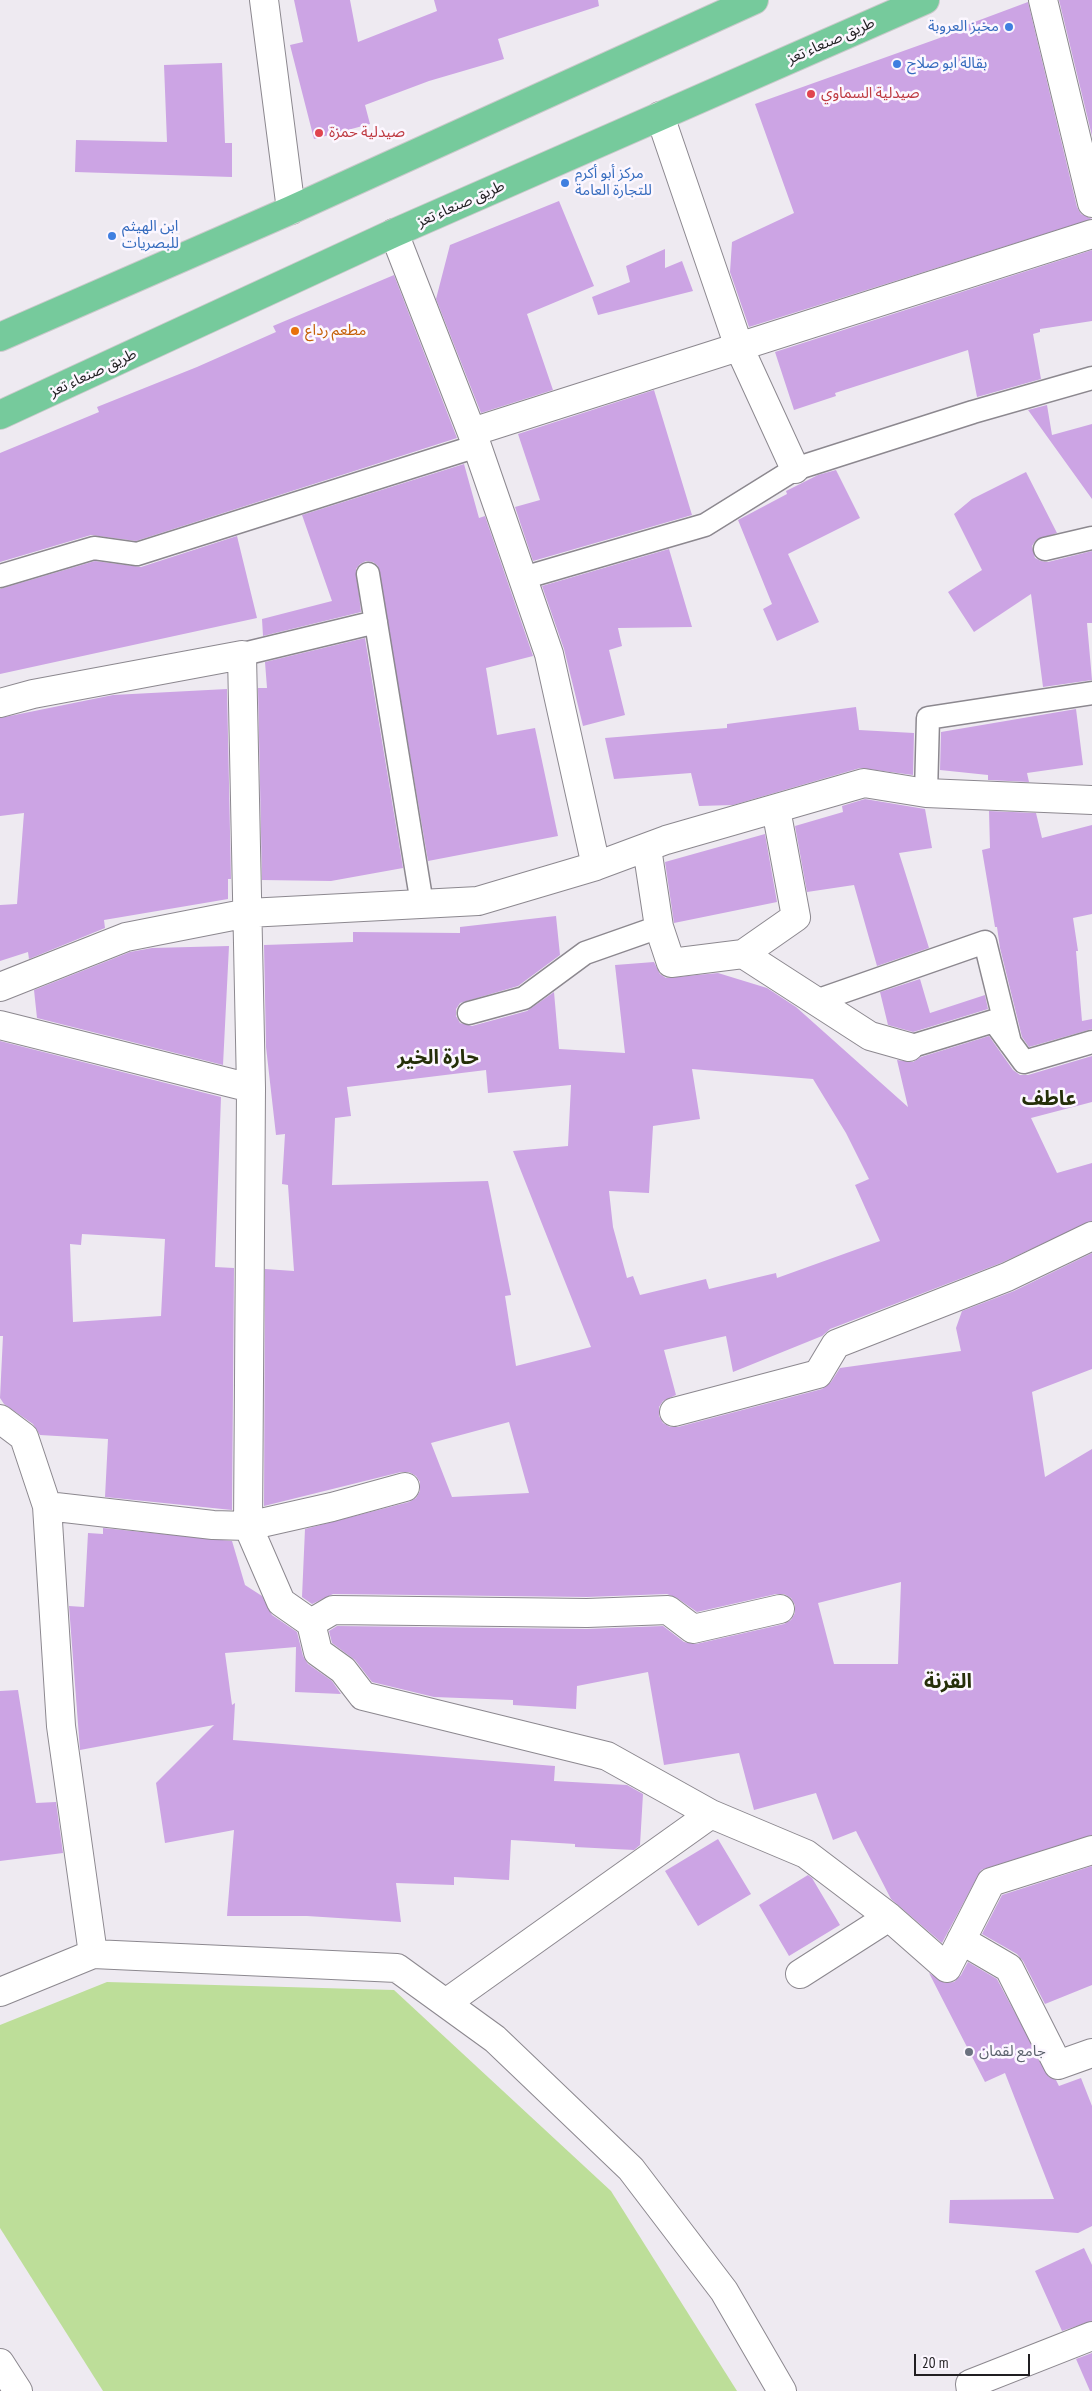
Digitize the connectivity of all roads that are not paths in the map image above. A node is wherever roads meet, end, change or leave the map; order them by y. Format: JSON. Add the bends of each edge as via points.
{"nodes":[{"id":1,"x":264,"y":0,"type":"edge"},
{"id":2,"x":754,"y":0,"type":"edge"},
{"id":3,"x":925,"y":0,"type":"edge"},
{"id":4,"x":1043,"y":0,"type":"edge"},
{"id":5,"x":660,"y":116,"type":"junction"},
{"id":6,"x":1092,"y":203,"type":"edge"},
{"id":7,"x":291,"y":210,"type":"junction"},
{"id":8,"x":394,"y":233,"type":"junction"},
{"id":9,"x":1092,"y":234,"type":"edge"},
{"id":10,"x":0,"y":337,"type":"edge"},
{"id":11,"x":738,"y":347,"type":"junction"},
{"id":12,"x":1092,"y":378,"type":"edge"},
{"id":13,"x":0,"y":415,"type":"edge"},
{"id":14,"x":475,"y":439,"type":"junction"},
{"id":15,"x":795,"y":469,"type":"junction"},
{"id":16,"x":1092,"y":538,"type":"edge"},
{"id":17,"x":1045,"y":550,"type":"dead end"},
{"id":18,"x":368,"y":574,"type":"dead end"},
{"id":19,"x":0,"y":576,"type":"edge"},
{"id":20,"x":523,"y":578,"type":"junction"},
{"id":21,"x":376,"y":622,"type":"junction"},
{"id":22,"x":235,"y":656,"type":"junction"},
{"id":23,"x":1092,"y":692,"type":"edge"},
{"id":24,"x":0,"y":703,"type":"edge"},
{"id":25,"x":926,"y":793,"type":"junction"},
{"id":26,"x":1092,"y":800,"type":"edge"},
{"id":27,"x":776,"y":809,"type":"junction"},
{"id":28,"x":647,"y":848,"type":"junction"},
{"id":29,"x":596,"y":866,"type":"junction"},
{"id":30,"x":422,"y":904,"type":"junction"},
{"id":31,"x":248,"y":912,"type":"junction"},
{"id":32,"x":659,"y":927,"type":"junction"},
{"id":33,"x":743,"y":954,"type":"junction"},
{"id":34,"x":4,"y":989,"type":"edge"},
{"id":35,"x":816,"y":1001,"type":"junction"},
{"id":36,"x":469,"y":1013,"type":"dead end"},
{"id":37,"x":0,"y":1025,"type":"edge"},
{"id":38,"x":1092,"y":1042,"type":"edge"},
{"id":39,"x":1010,"y":1043,"type":"junction"},
{"id":40,"x":909,"y":1048,"type":"joint"},
{"id":41,"x":251,"y":1088,"type":"junction"},
{"id":42,"x":1092,"y":1236,"type":"edge"},
{"id":43,"x":674,"y":1412,"type":"dead end"},
{"id":44,"x":2,"y":1415,"type":"edge"},
{"id":45,"x":405,"y":1487,"type":"dead end"},
{"id":46,"x":46,"y":1506,"type":"junction"},
{"id":47,"x":248,"y":1526,"type":"junction"},
{"id":48,"x":780,"y":1609,"type":"dead end"},
{"id":49,"x":311,"y":1623,"type":"junction"},
{"id":50,"x":711,"y":1814,"type":"junction"},
{"id":51,"x":1092,"y":1850,"type":"edge"},
{"id":52,"x":889,"y":1917,"type":"junction"},
{"id":53,"x":961,"y":1940,"type":"junction"},
{"id":54,"x":92,"y":1954,"type":"junction"},
{"id":55,"x":800,"y":1974,"type":"dead end"},
{"id":56,"x":0,"y":1992,"type":"edge"},
{"id":57,"x":446,"y":2004,"type":"junction"},
{"id":58,"x":1092,"y":2053,"type":"edge"},
{"id":59,"x":1092,"y":2336,"type":"edge"},
{"id":60,"x":0,"y":2363,"type":"edge"},
{"id":61,"x":18,"y":2391,"type":"edge"},
{"id":62,"x":782,"y":2391,"type":"edge"},
{"id":63,"x":971,"y":2391,"type":"edge"}],
"edges":[{"from":1,"to":7,"type":"street"},
{"from":2,"to":7,"type":"highway"},
{"from":3,"to":5,"type":"highway","name":"طريق صنعاء تعز"},
{"from":4,"to":6,"type":"street"},
{"from":5,"to":8,"type":"highway","name":"طريق صنعاء تعز"},
{"from":5,"to":11,"type":"street"},
{"from":7,"to":10,"type":"highway"},
{"from":8,"to":13,"type":"highway","name":"طريق صنعاء تعز"},
{"from":8,"to":14,"type":"street"},
{"from":9,"to":11,"type":"street"},
{"from":11,"to":14,"type":"street"},
{"from":11,"to":15,"type":"street"},
{"from":12,"to":15,"type":"lane","via":[[972,412]]},
{"from":14,"to":19,"type":"lane","via":[[137,554],[94,548]]},
{"from":14,"to":20,"type":"street"},
{"from":15,"to":20,"type":"lane","via":[[705,525]]},
{"from":16,"to":17,"type":"lane"},
{"from":18,"to":21,"type":"lane"},
{"from":20,"to":29,"type":"street","via":[[549,654]]},
{"from":21,"to":22,"type":"lane"},
{"from":21,"to":30,"type":"lane"},
{"from":22,"to":24,"type":"street"},
{"from":22,"to":31,"type":"street","via":[[242,655]]},
{"from":23,"to":25,"type":"lane","via":[[928,718]]},
{"from":25,"to":26,"type":"street"},
{"from":25,"to":27,"type":"street","via":[[864,783]]},
{"from":27,"to":28,"type":"street"},
{"from":27,"to":33,"type":"street","via":[[796,917]]},
{"from":28,"to":29,"type":"street"},
{"from":28,"to":32,"type":"street"},
{"from":29,"to":30,"type":"street","via":[[478,902]]},
{"from":30,"to":31,"type":"street"},
{"from":31,"to":34,"type":"street","via":[[126,937]]},
{"from":31,"to":41,"type":"street"},
{"from":32,"to":33,"type":"street","via":[[671,963]]},
{"from":32,"to":36,"type":"lane","via":[[585,953],[524,998]]},
{"from":33,"to":35,"type":"street"},
{"from":35,"to":39,"type":"lane","via":[[985,942]]},
{"from":35,"to":40,"type":"street","via":[[870,1036]]},
{"from":37,"to":41,"type":"street"},
{"from":38,"to":39,"type":"lane","via":[[1024,1062]]},
{"from":39,"to":40,"type":"lane","via":[[994,1021]]},
{"from":41,"to":47,"type":"street"},
{"from":42,"to":43,"type":"street","via":[[1007,1277],[836,1344],[818,1374]]},
{"from":44,"to":46,"type":"street","via":[[24,1437]]},
{"from":45,"to":47,"type":"street"},
{"from":46,"to":47,"type":"street"},
{"from":46,"to":54,"type":"street","via":[[61,1726]]},
{"from":47,"to":49,"type":"street","via":[[281,1602]]},
{"from":48,"to":49,"type":"street","via":[[693,1629],[668,1610],[587,1614],[333,1610]]},
{"from":49,"to":50,"type":"street","via":[[318,1652],[343,1670],[363,1696],[607,1756]]},
{"from":50,"to":52,"type":"street","via":[[806,1854]]},
{"from":50,"to":57,"type":"street"},
{"from":51,"to":53,"type":"street","via":[[991,1882]]},
{"from":52,"to":53,"type":"street","via":[[947,1968]]},
{"from":52,"to":55,"type":"street"},
{"from":53,"to":58,"type":"street","via":[[1009,1968],[1058,2065]]},
{"from":54,"to":56,"type":"street"},
{"from":54,"to":57,"type":"street","via":[[398,1968]]},
{"from":57,"to":62,"type":"street","via":[[495,2039],[632,2169],[724,2291]]},
{"from":59,"to":63,"type":"street","via":[[970,2384]]},
{"from":60,"to":61,"type":"street"}]}
